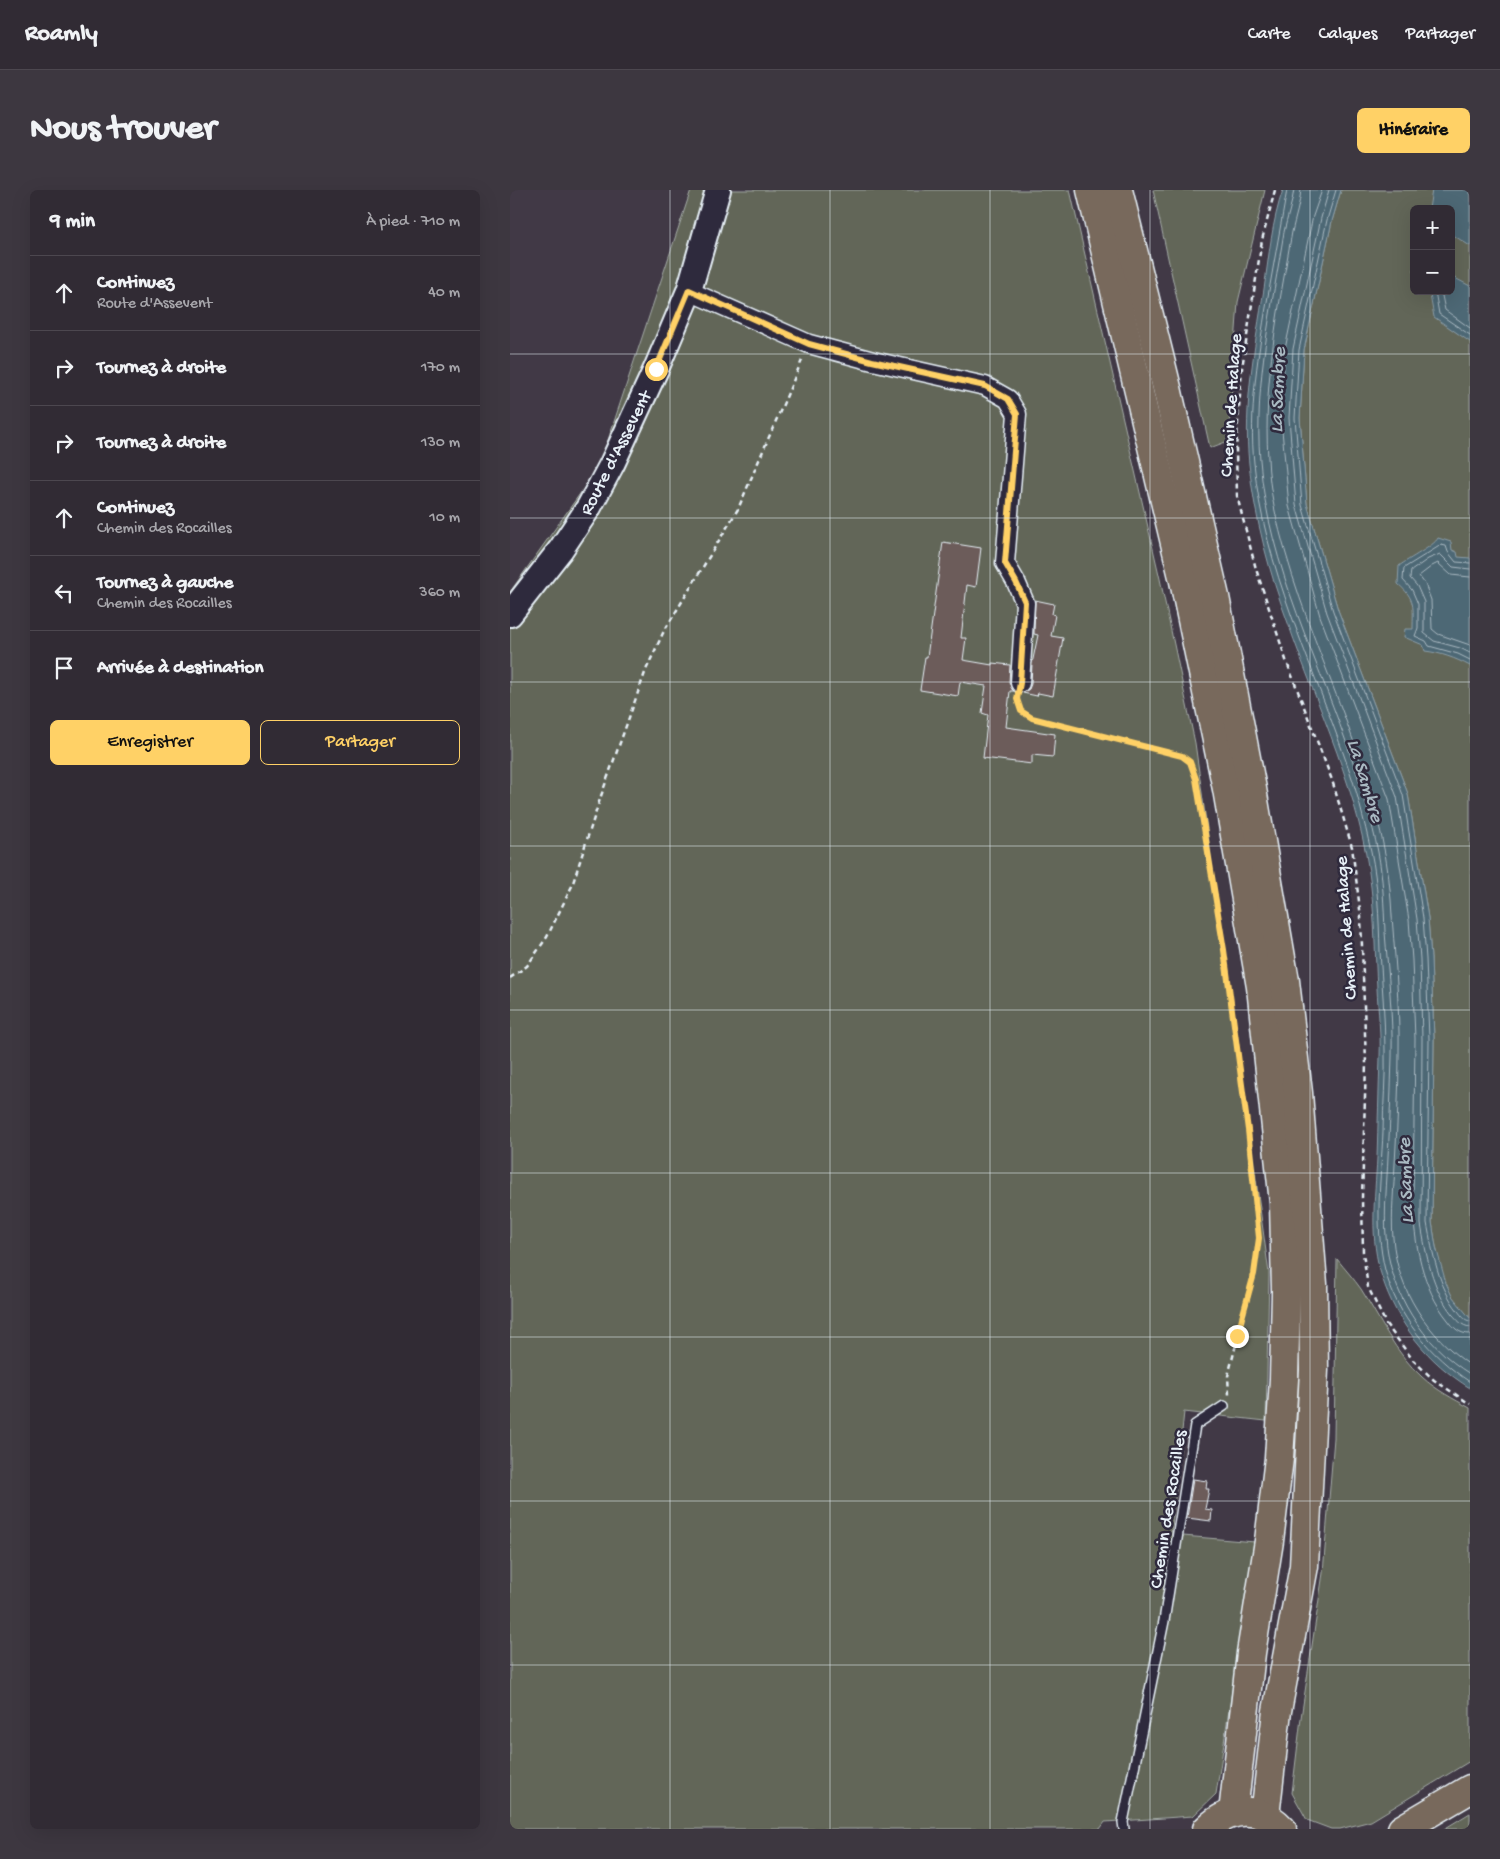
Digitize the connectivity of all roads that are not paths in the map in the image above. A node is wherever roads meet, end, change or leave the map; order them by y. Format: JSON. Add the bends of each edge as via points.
{"nodes":[{"id":1,"x":718,"y":190,"type":"edge"},
{"id":2,"x":1091,"y":190,"type":"edge"},
{"id":3,"x":1118,"y":190,"type":"edge"},
{"id":4,"x":689,"y":290,"type":"junction"},
{"id":5,"x":510,"y":614,"type":"edge"},
{"id":6,"x":1020,"y":683,"type":"road end"},
{"id":7,"x":1224,"y":1406,"type":"road end"},
{"id":8,"x":1470,"y":1789,"type":"edge"},
{"id":9,"x":1233,"y":1813,"type":"junction"},
{"id":10,"x":1274,"y":1822,"type":"edge"},
{"id":11,"x":1124,"y":1829,"type":"edge"},
{"id":12,"x":1207,"y":1829,"type":"edge"},
{"id":13,"x":1402,"y":1829,"type":"edge"}],
"edges":[{"from":1,"to":4,"type":"street","name":"Route d'Assevent"},
{"from":2,"to":9,"type":"highway","via":[[1184,581],[1227,789],[1261,987],[1284,1203],[1286,1291],[1279,1458],[1251,1653]]},
{"from":3,"to":10,"type":"highway","via":[[1215,598],[1285,981],[1298,1093],[1313,1284],[1314,1370],[1304,1566],[1277,1711]]},
{"from":4,"to":5,"type":"street","name":"Route d'Assevent","via":[[656,369],[593,499],[561,549]]},
{"from":4,"to":6,"type":"street","via":[[809,344],[985,386],[1008,399],[1017,414],[1005,563],[1025,602]]},
{"from":7,"to":11,"type":"lane","name":"Chemin des Rocailles","via":[[1195,1425],[1164,1621]]},
{"from":8,"to":13,"type":"highway"},
{"from":9,"to":10,"type":"highway","via":[[1249,1812]]},
{"from":9,"to":12,"type":"highway","via":[[1219,1818]]}]}
